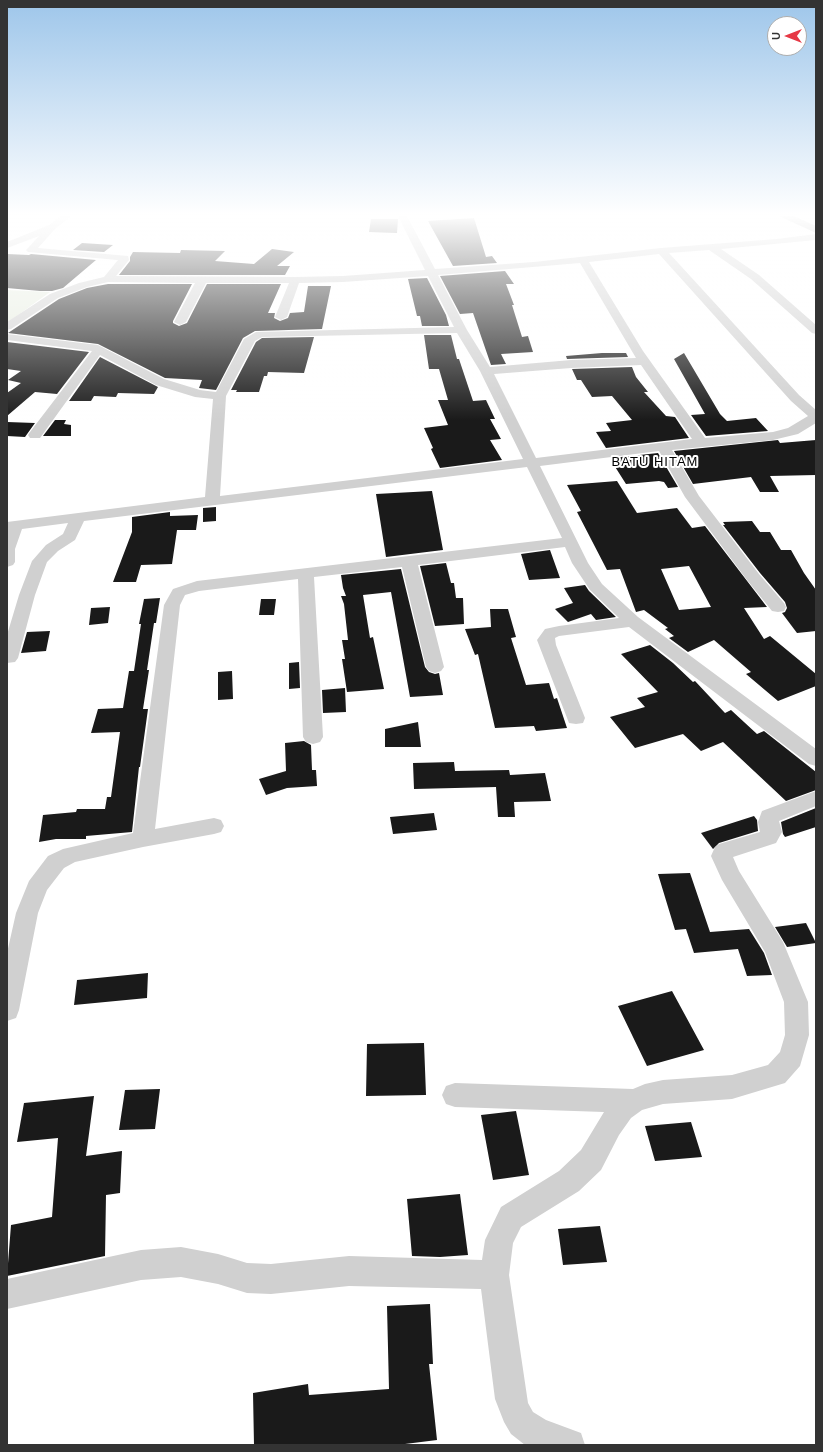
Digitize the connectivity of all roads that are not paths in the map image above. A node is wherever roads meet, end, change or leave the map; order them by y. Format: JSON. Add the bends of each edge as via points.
{"nodes":[{"id":1,"x":88,"y":284,"type":"edge"},
{"id":2,"x":200,"y":284,"type":"edge"},
{"id":3,"x":294,"y":284,"type":"edge"},
{"id":4,"x":437,"y":284,"type":"edge"},
{"id":5,"x":597,"y":284,"type":"edge"},
{"id":6,"x":691,"y":284,"type":"edge"},
{"id":7,"x":762,"y":284,"type":"edge"},
{"id":8,"x":281,"y":317,"type":"dead end"},
{"id":9,"x":180,"y":322,"type":"dead end"},
{"id":10,"x":7,"y":327,"type":"edge"},
{"id":11,"x":462,"y":330,"type":"junction"},
{"id":12,"x":816,"y":331,"type":"edge"},
{"id":13,"x":7,"y":337,"type":"edge"},
{"id":14,"x":99,"y":349,"type":"junction"},
{"id":15,"x":644,"y":361,"type":"junction"},
{"id":16,"x":486,"y":371,"type":"junction"},
{"id":17,"x":220,"y":396,"type":"junction"},
{"id":18,"x":816,"y":417,"type":"edge"},
{"id":19,"x":35,"y":435,"type":"dead end"},
{"id":20,"x":701,"y":442,"type":"junction"},
{"id":21,"x":663,"y":446,"type":"junction"},
{"id":22,"x":531,"y":463,"type":"junction"},
{"id":23,"x":212,"y":502,"type":"junction"},
{"id":24,"x":78,"y":517,"type":"junction"},
{"id":25,"x":11,"y":527,"type":"edge"},
{"id":26,"x":571,"y":542,"type":"junction"},
{"id":27,"x":7,"y":562,"type":"edge"},
{"id":28,"x":409,"y":562,"type":"junction"},
{"id":29,"x":306,"y":574,"type":"junction"},
{"id":30,"x":778,"y":607,"type":"dead end"},
{"id":31,"x":632,"y":621,"type":"junction"},
{"id":32,"x":9,"y":658,"type":"dead end"},
{"id":33,"x":435,"y":667,"type":"dead end"},
{"id":34,"x":576,"y":718,"type":"dead end"},
{"id":35,"x":313,"y":736,"type":"dead end"},
{"id":36,"x":816,"y":759,"type":"edge"},
{"id":37,"x":816,"y":798,"type":"edge"},
{"id":38,"x":214,"y":826,"type":"dead end"},
{"id":39,"x":143,"y":839,"type":"junction"},
{"id":40,"x":7,"y":1010,"type":"edge"},
{"id":41,"x":455,"y":1096,"type":"dead end"},
{"id":42,"x":632,"y":1101,"type":"junction"},
{"id":43,"x":494,"y":1275,"type":"junction"},
{"id":44,"x":7,"y":1294,"type":"edge"},
{"id":45,"x":569,"y":1445,"type":"edge"}],
"edges":[{"from":1,"to":10,"type":"street","via":[[54,296]]},
{"from":2,"to":9,"type":"street"},
{"from":3,"to":8,"type":"street"},
{"from":4,"to":11,"type":"street"},
{"from":5,"to":15,"type":"street"},
{"from":6,"to":18,"type":"street","via":[[795,398]]},
{"from":7,"to":12,"type":"street"},
{"from":11,"to":16,"type":"street"},
{"from":11,"to":17,"type":"street","via":[[260,334],[250,339]]},
{"from":13,"to":14,"type":"street"},
{"from":14,"to":17,"type":"street","via":[[160,382],[198,394]]},
{"from":14,"to":19,"type":"street"},
{"from":15,"to":16,"type":"street"},
{"from":15,"to":20,"type":"street"},
{"from":16,"to":22,"type":"street"},
{"from":17,"to":23,"type":"street"},
{"from":18,"to":20,"type":"street","via":[[800,428],[784,434]]},
{"from":20,"to":21,"type":"street"},
{"from":21,"to":22,"type":"street"},
{"from":21,"to":30,"type":"street","via":[[692,497]]},
{"from":22,"to":23,"type":"street"},
{"from":22,"to":26,"type":"street"},
{"from":23,"to":24,"type":"street"},
{"from":24,"to":25,"type":"street"},
{"from":24,"to":32,"type":"street","via":[[70,538],[52,548],[40,561],[27,595]]},
{"from":25,"to":27,"type":"street"},
{"from":26,"to":28,"type":"street"},
{"from":26,"to":31,"type":"street","via":[[580,563],[596,587]]},
{"from":28,"to":29,"type":"street"},
{"from":28,"to":33,"type":"street"},
{"from":29,"to":35,"type":"street"},
{"from":29,"to":39,"type":"street","via":[[197,586],[179,592],[175,597]]},
{"from":31,"to":34,"type":"street","via":[[559,631],[548,636],[547,645]]},
{"from":31,"to":36,"type":"street"},
{"from":37,"to":42,"type":"street","via":[[769,816],[769,838],[727,850],[722,856],[775,949],[796,1002],[797,1035],[791,1058],[776,1075],[732,1087],[663,1092]]},
{"from":38,"to":39,"type":"street"},
{"from":39,"to":40,"type":"street","via":[[71,855],[56,862],[47,872],[37,887],[27,913]]},
{"from":41,"to":42,"type":"street"},
{"from":42,"to":43,"type":"street","via":[[622,1109],[610,1126],[591,1160],[570,1181],[511,1218],[499,1240]]},
{"from":43,"to":44,"type":"street","via":[[349,1271],[271,1279],[247,1278],[181,1262],[141,1265]]},
{"from":43,"to":45,"type":"street","via":[[511,1399],[515,1411],[522,1423],[534,1432]]}]}
